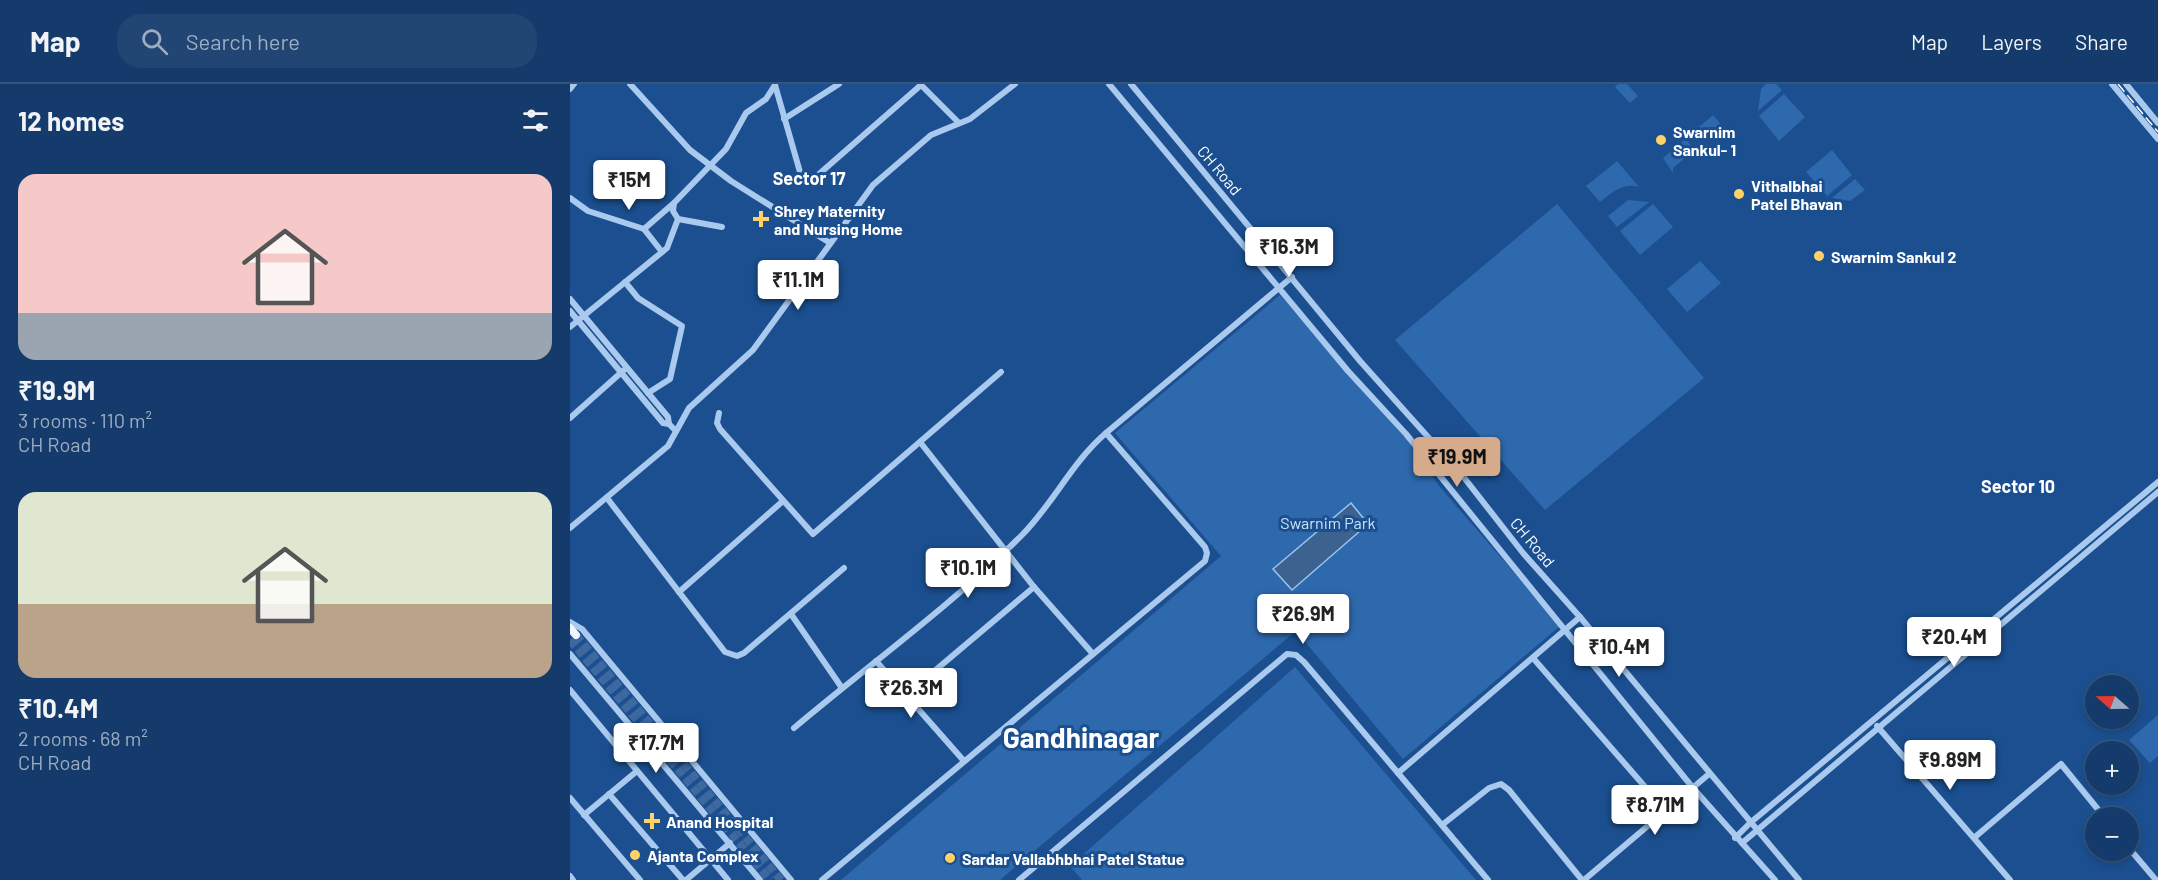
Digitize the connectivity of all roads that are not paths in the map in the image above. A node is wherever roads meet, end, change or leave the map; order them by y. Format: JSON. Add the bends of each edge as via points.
{"nodes":[{"id":1,"x":574,"y":84,"type":"edge"},
{"id":2,"x":630,"y":84,"type":"edge"},
{"id":3,"x":839,"y":84,"type":"edge"},
{"id":4,"x":1015,"y":84,"type":"edge"},
{"id":5,"x":1131,"y":84,"type":"edge"},
{"id":6,"x":2112,"y":84,"type":"edge"},
{"id":7,"x":2126,"y":84,"type":"edge"},
{"id":8,"x":775,"y":85,"type":"edge"},
{"id":9,"x":920,"y":85,"type":"edge"},
{"id":10,"x":1114,"y":86,"type":"edge"},
{"id":11,"x":570,"y":89,"type":"edge"},
{"id":12,"x":784,"y":119,"type":"junction"},
{"id":13,"x":958,"y":123,"type":"junction"},
{"id":14,"x":2158,"y":123,"type":"edge"},
{"id":15,"x":2158,"y":139,"type":"edge"},
{"id":16,"x":708,"y":165,"type":"junction"},
{"id":17,"x":570,"y":198,"type":"edge"},
{"id":18,"x":674,"y":203,"type":"junction"},
{"id":19,"x":678,"y":219,"type":"junction"},
{"id":20,"x":722,"y":227,"type":"dead end"},
{"id":21,"x":644,"y":229,"type":"junction"},
{"id":22,"x":830,"y":243,"type":"junction"},
{"id":23,"x":662,"y":252,"type":"junction"},
{"id":24,"x":1292,"y":277,"type":"junction"},
{"id":25,"x":625,"y":282,"type":"junction"},
{"id":26,"x":1280,"y":287,"type":"junction"},
{"id":27,"x":570,"y":299,"type":"edge"},
{"id":28,"x":570,"y":311,"type":"edge"},
{"id":29,"x":580,"y":318,"type":"junction"},
{"id":30,"x":570,"y":327,"type":"edge"},
{"id":31,"x":624,"y":370,"type":"junction"},
{"id":32,"x":1001,"y":372,"type":"dead end"},
{"id":33,"x":648,"y":393,"type":"junction"},
{"id":34,"x":718,"y":412,"type":"dead end"},
{"id":35,"x":570,"y":418,"type":"edge"},
{"id":36,"x":669,"y":424,"type":"junction"},
{"id":37,"x":676,"y":431,"type":"junction"},
{"id":38,"x":1106,"y":433,"type":"junction"},
{"id":39,"x":920,"y":442,"type":"junction"},
{"id":40,"x":2158,"y":482,"type":"edge"},
{"id":41,"x":2158,"y":492,"type":"edge"},
{"id":42,"x":607,"y":498,"type":"junction"},
{"id":43,"x":783,"y":501,"type":"junction"},
{"id":44,"x":570,"y":528,"type":"edge"},
{"id":45,"x":1006,"y":550,"type":"junction"},
{"id":46,"x":843,"y":568,"type":"dead end"},
{"id":47,"x":1034,"y":587,"type":"junction"},
{"id":48,"x":679,"y":592,"type":"junction"},
{"id":49,"x":791,"y":614,"type":"junction"},
{"id":50,"x":1580,"y":617,"type":"junction"},
{"id":51,"x":570,"y":622,"type":"edge"},
{"id":52,"x":570,"y":628,"type":"edge"},
{"id":53,"x":1565,"y":631,"type":"junction"},
{"id":54,"x":576,"y":635,"type":"dead end"},
{"id":55,"x":570,"y":654,"type":"edge"},
{"id":56,"x":1093,"y":654,"type":"junction"},
{"id":57,"x":1533,"y":658,"type":"junction"},
{"id":58,"x":876,"y":661,"type":"junction"},
{"id":59,"x":842,"y":688,"type":"junction"},
{"id":60,"x":570,"y":690,"type":"edge"},
{"id":61,"x":906,"y":695,"type":"junction"},
{"id":62,"x":1872,"y":722,"type":"junction"},
{"id":63,"x":1879,"y":727,"type":"junction"},
{"id":64,"x":794,"y":728,"type":"dead end"},
{"id":65,"x":964,"y":761,"type":"junction"},
{"id":66,"x":637,"y":771,"type":"junction"},
{"id":67,"x":1398,"y":773,"type":"junction"},
{"id":68,"x":1709,"y":774,"type":"junction"},
{"id":69,"x":1693,"y":788,"type":"junction"},
{"id":70,"x":609,"y":794,"type":"junction"},
{"id":71,"x":570,"y":798,"type":"edge"},
{"id":72,"x":578,"y":807,"type":"junction"},
{"id":73,"x":2096,"y":807,"type":"edge"},
{"id":74,"x":1666,"y":811,"type":"junction"},
{"id":75,"x":570,"y":813,"type":"edge"},
{"id":76,"x":584,"y":815,"type":"junction"},
{"id":77,"x":1750,"y":823,"type":"junction"},
{"id":78,"x":1442,"y":825,"type":"junction"},
{"id":79,"x":1756,"y":830,"type":"junction"},
{"id":80,"x":1975,"y":837,"type":"junction"},
{"id":81,"x":1735,"y":838,"type":"junction"},
{"id":82,"x":730,"y":843,"type":"junction"},
{"id":83,"x":1742,"y":843,"type":"junction"},
{"id":84,"x":711,"y":859,"type":"junction"},
{"id":85,"x":2139,"y":860,"type":"edge"},
{"id":86,"x":570,"y":876,"type":"edge"},
{"id":87,"x":573,"y":880,"type":"edge"},
{"id":88,"x":640,"y":880,"type":"edge"},
{"id":89,"x":684,"y":880,"type":"edge"},
{"id":90,"x":728,"y":880,"type":"edge"},
{"id":91,"x":760,"y":880,"type":"edge"},
{"id":92,"x":791,"y":880,"type":"edge"},
{"id":93,"x":822,"y":880,"type":"edge"},
{"id":94,"x":1019,"y":880,"type":"edge"},
{"id":95,"x":1488,"y":880,"type":"edge"},
{"id":96,"x":1583,"y":880,"type":"edge"},
{"id":97,"x":1775,"y":880,"type":"edge"},
{"id":98,"x":1799,"y":880,"type":"edge"},
{"id":99,"x":2010,"y":880,"type":"edge"},
{"id":100,"x":2156,"y":880,"type":"edge"}],
"edges":[{"from":1,"to":11,"type":"street"},
{"from":2,"to":16,"type":"street","via":[[676,138]]},
{"from":3,"to":12,"type":"street"},
{"from":4,"to":13,"type":"street","via":[[983,111]]},
{"from":5,"to":24,"type":"street","name":"CH Road"},
{"from":6,"to":15,"type":"street"},
{"from":7,"to":14,"type":"street"},
{"from":8,"to":12,"type":"street"},
{"from":8,"to":16,"type":"street","via":[[766,99],[746,113],[730,144]]},
{"from":9,"to":12,"type":"street","via":[[806,183]]},
{"from":9,"to":13,"type":"street"},
{"from":10,"to":26,"type":"street","name":"CH Road"},
{"from":13,"to":22,"type":"street","via":[[932,135],[873,184]]},
{"from":16,"to":18,"type":"street"},
{"from":16,"to":22,"type":"street"},
{"from":17,"to":21,"type":"street","via":[[588,211]]},
{"from":18,"to":19,"type":"street"},
{"from":18,"to":21,"type":"street"},
{"from":19,"to":20,"type":"street"},
{"from":19,"to":23,"type":"street","via":[[672,239]]},
{"from":21,"to":23,"type":"street"},
{"from":22,"to":37,"type":"street","via":[[753,350],[689,408]]},
{"from":23,"to":25,"type":"street"},
{"from":24,"to":26,"type":"street"},
{"from":24,"to":50,"type":"street","name":"CH Road"},
{"from":25,"to":29,"type":"street"},
{"from":25,"to":33,"type":"street","via":[[638,298],[682,326],[670,379]]},
{"from":26,"to":38,"type":"street"},
{"from":26,"to":53,"type":"street","name":"CH Road","via":[[1348,371],[1406,434]]},
{"from":27,"to":29,"type":"street"},
{"from":28,"to":29,"type":"street"},
{"from":29,"to":30,"type":"street"},
{"from":29,"to":31,"type":"street"},
{"from":31,"to":33,"type":"street"},
{"from":31,"to":35,"type":"street"},
{"from":31,"to":36,"type":"street","via":[[663,423]]},
{"from":32,"to":39,"type":"street"},
{"from":33,"to":36,"type":"street","via":[[668,417]]},
{"from":34,"to":43,"type":"street","via":[[720,429]]},
{"from":36,"to":37,"type":"street"},
{"from":37,"to":42,"type":"street","via":[[668,446]]},
{"from":38,"to":45,"type":"street","via":[[1077,463],[1047,508]]},
{"from":38,"to":56,"type":"street","via":[[1208,553],[1205,561]]},
{"from":39,"to":43,"type":"street","via":[[813,534]]},
{"from":39,"to":45,"type":"street"},
{"from":40,"to":62,"type":"street"},
{"from":41,"to":63,"type":"street"},
{"from":42,"to":44,"type":"street"},
{"from":42,"to":48,"type":"street"},
{"from":43,"to":48,"type":"street"},
{"from":45,"to":47,"type":"street"},
{"from":45,"to":58,"type":"street"},
{"from":46,"to":49,"type":"street"},
{"from":47,"to":56,"type":"street"},
{"from":47,"to":61,"type":"street"},
{"from":48,"to":49,"type":"street","via":[[731,655],[744,653]]},
{"from":49,"to":59,"type":"street"},
{"from":50,"to":53,"type":"street"},
{"from":50,"to":68,"type":"street","name":"CH Road"},
{"from":51,"to":92,"type":"street","via":[[582,629]]},
{"from":52,"to":54,"type":"main road"},
{"from":53,"to":57,"type":"street"},
{"from":53,"to":69,"type":"street","name":"CH Road"},
{"from":55,"to":82,"type":"street"},
{"from":56,"to":65,"type":"street"},
{"from":57,"to":67,"type":"street"},
{"from":57,"to":74,"type":"street"},
{"from":58,"to":59,"type":"street"},
{"from":58,"to":61,"type":"street"},
{"from":59,"to":64,"type":"street"},
{"from":60,"to":66,"type":"street"},
{"from":61,"to":65,"type":"street"},
{"from":62,"to":63,"type":"street"},
{"from":62,"to":77,"type":"street"},
{"from":63,"to":79,"type":"street"},
{"from":63,"to":80,"type":"street"},
{"from":65,"to":93,"type":"street"},
{"from":66,"to":70,"type":"street"},
{"from":66,"to":84,"type":"street"},
{"from":67,"to":78,"type":"street"},
{"from":67,"to":94,"type":"street","via":[[1304,662],[1291,653]]},
{"from":68,"to":69,"type":"street"},
{"from":68,"to":77,"type":"street","name":"CH Road"},
{"from":69,"to":74,"type":"street"},
{"from":69,"to":81,"type":"street","name":"CH Road"},
{"from":70,"to":76,"type":"street"},
{"from":70,"to":89,"type":"street"},
{"from":71,"to":72,"type":"street"},
{"from":72,"to":75,"type":"street"},
{"from":72,"to":76,"type":"street"},
{"from":73,"to":80,"type":"street","via":[[2061,764]]},
{"from":74,"to":96,"type":"street"},
{"from":76,"to":88,"type":"street"},
{"from":77,"to":79,"type":"street","name":"CH Road"},
{"from":77,"to":81,"type":"street"},
{"from":78,"to":95,"type":"street"},
{"from":78,"to":96,"type":"street","via":[[1489,788],[1501,784]]},
{"from":79,"to":83,"type":"street"},
{"from":79,"to":98,"type":"street","name":"CH Road"},
{"from":80,"to":99,"type":"street"},
{"from":81,"to":83,"type":"street","name":"CH Road"},
{"from":82,"to":84,"type":"street"},
{"from":82,"to":91,"type":"street"},
{"from":83,"to":97,"type":"street","name":"CH Road"},
{"from":84,"to":89,"type":"street"},
{"from":84,"to":90,"type":"street"},
{"from":85,"to":100,"type":"street"},
{"from":86,"to":87,"type":"street"}]}
